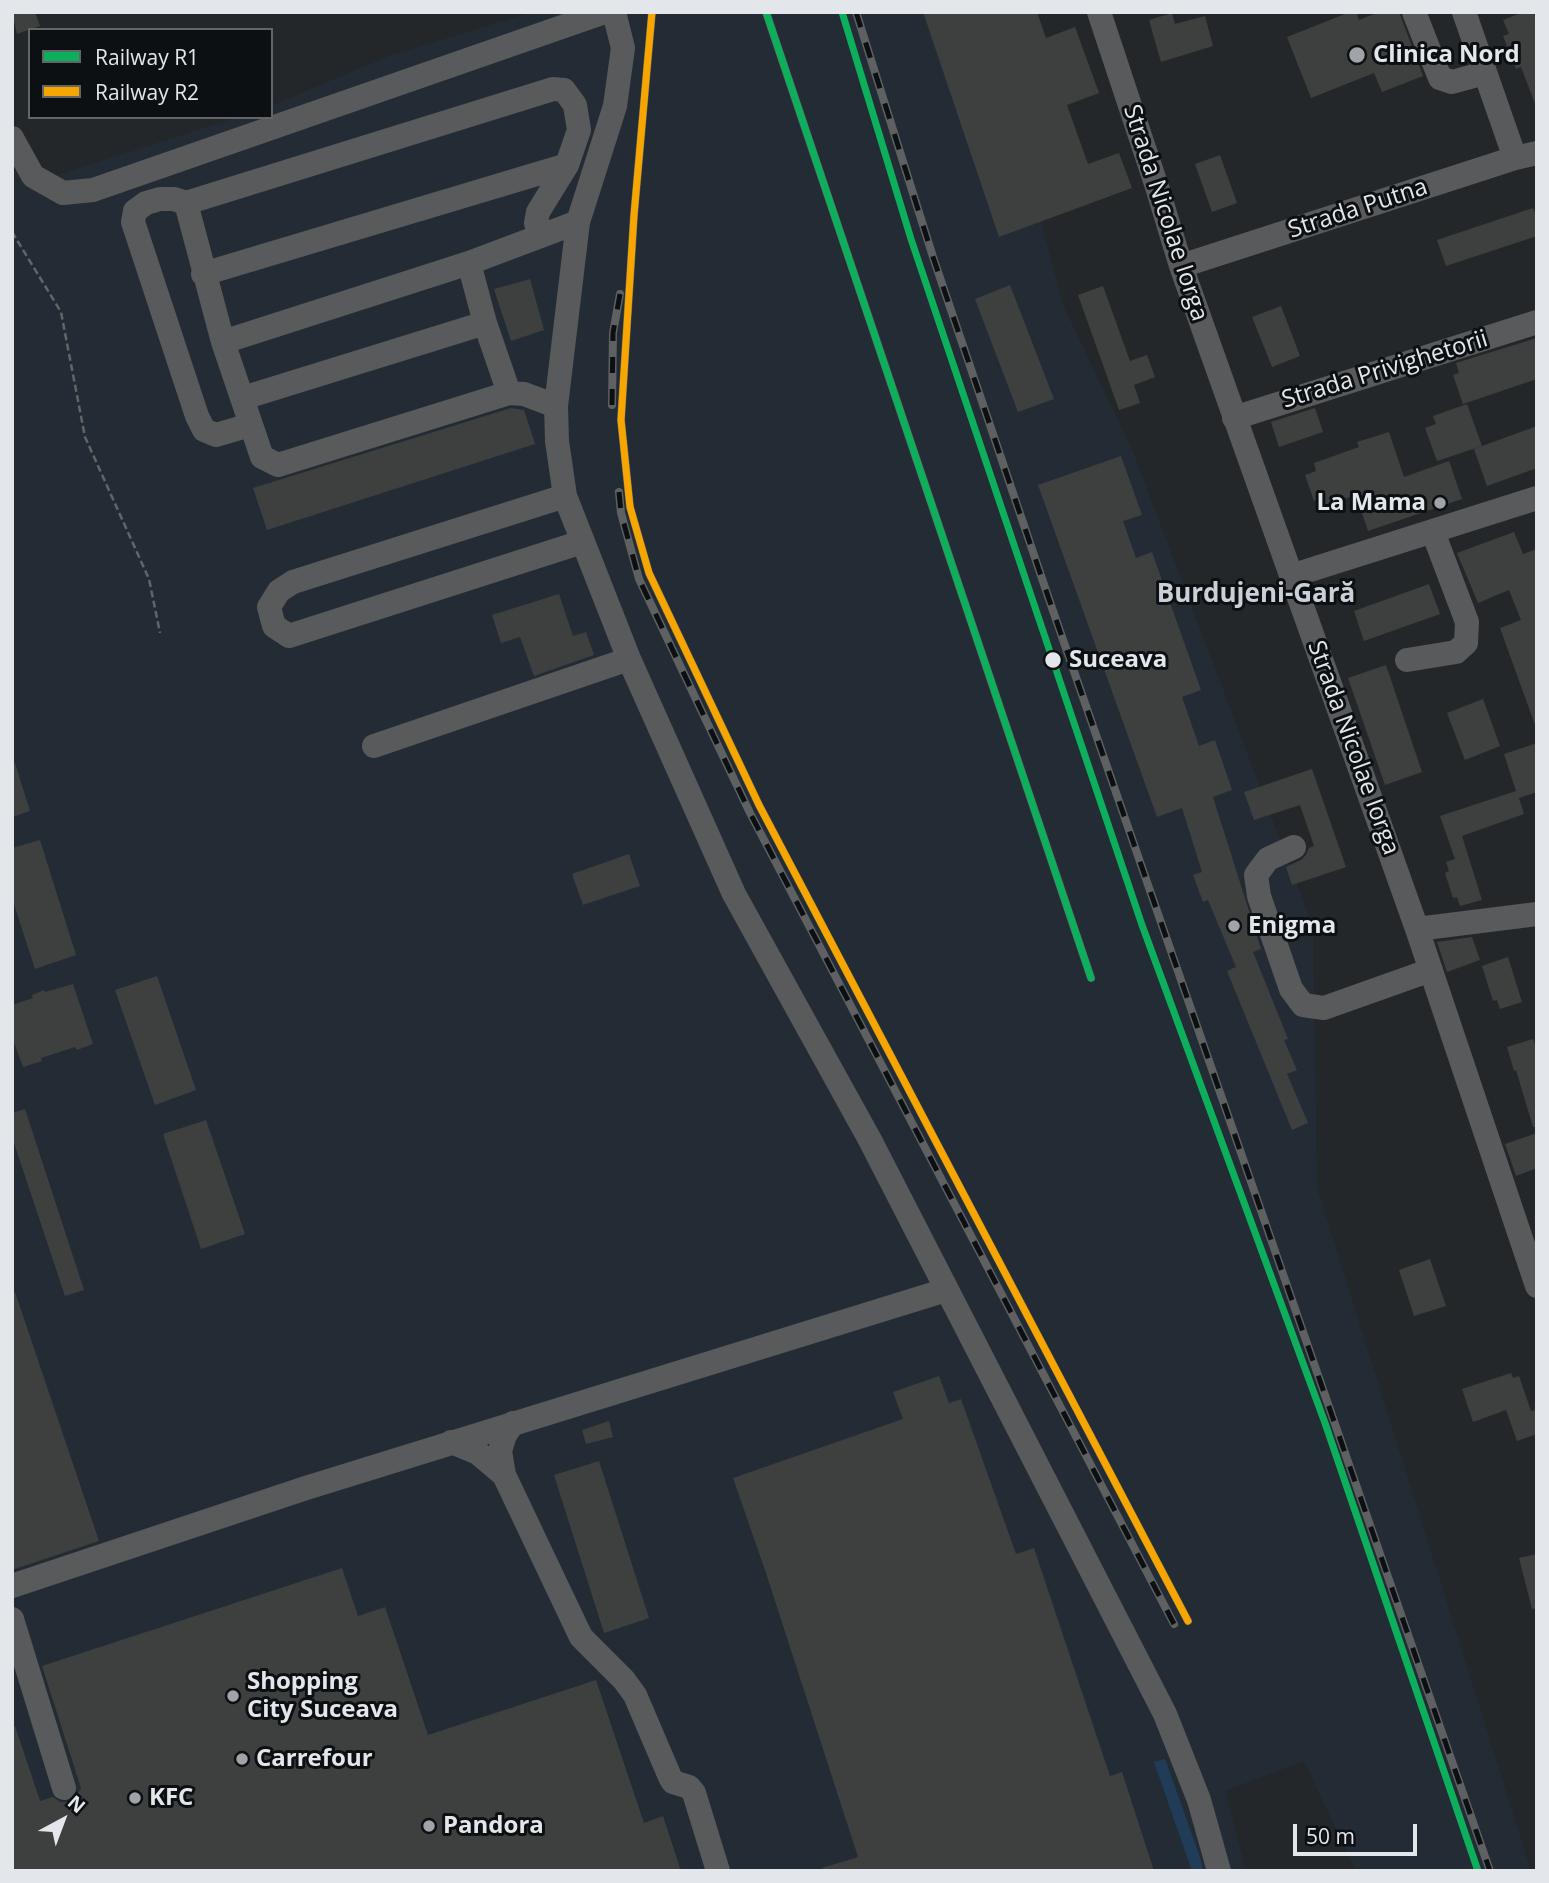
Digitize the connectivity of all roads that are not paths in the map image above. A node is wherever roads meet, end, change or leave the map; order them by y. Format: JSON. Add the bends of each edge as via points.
{"nodes":[{"id":1,"x":606,"y":12,"type":"edge"},
{"id":2,"x":614,"y":12,"type":"edge"},
{"id":3,"x":1099,"y":12,"type":"edge"},
{"id":4,"x":1414,"y":12,"type":"edge"},
{"id":5,"x":1464,"y":12,"type":"edge"},
{"id":6,"x":1485,"y":73,"type":"junction"},
{"id":7,"x":12,"y":138,"type":"edge"},
{"id":8,"x":1526,"y":156,"type":"edge"},
{"id":9,"x":567,"y":165,"type":"junction"},
{"id":10,"x":186,"y":202,"type":"junction"},
{"id":11,"x":578,"y":222,"type":"junction"},
{"id":12,"x":539,"y":236,"type":"junction"},
{"id":13,"x":469,"y":263,"type":"junction"},
{"id":14,"x":1181,"y":266,"type":"junction"},
{"id":15,"x":203,"y":274,"type":"junction"},
{"id":16,"x":1537,"y":321,"type":"edge"},
{"id":17,"x":485,"y":323,"type":"junction"},
{"id":18,"x":223,"y":342,"type":"junction"},
{"id":19,"x":509,"y":393,"type":"junction"},
{"id":20,"x":243,"y":398,"type":"junction"},
{"id":21,"x":556,"y":406,"type":"junction"},
{"id":22,"x":1234,"y":418,"type":"junction"},
{"id":23,"x":250,"y":425,"type":"junction"},
{"id":24,"x":565,"y":496,"type":"junction"},
{"id":25,"x":1537,"y":498,"type":"edge"},
{"id":26,"x":1433,"y":532,"type":"junction"},
{"id":27,"x":582,"y":542,"type":"junction"},
{"id":28,"x":1291,"y":576,"type":"junction"},
{"id":29,"x":629,"y":659,"type":"junction"},
{"id":30,"x":1407,"y":660,"type":"dead end"},
{"id":31,"x":374,"y":746,"type":"dead end"},
{"id":32,"x":1294,"y":847,"type":"dead end"},
{"id":33,"x":1537,"y":914,"type":"edge"},
{"id":34,"x":1417,"y":929,"type":"junction"},
{"id":35,"x":1431,"y":970,"type":"junction"},
{"id":36,"x":1537,"y":1286,"type":"edge"},
{"id":37,"x":946,"y":1290,"type":"junction"},
{"id":38,"x":513,"y":1423,"type":"junction"},
{"id":39,"x":451,"y":1442,"type":"junction"},
{"id":40,"x":504,"y":1475,"type":"junction"},
{"id":41,"x":12,"y":1586,"type":"edge"},
{"id":42,"x":12,"y":1619,"type":"edge"},
{"id":43,"x":64,"y":1788,"type":"dead end"},
{"id":44,"x":718,"y":1871,"type":"edge"},
{"id":45,"x":1219,"y":1871,"type":"edge"}],
"edges":[{"from":1,"to":7,"type":"street","via":[[93,190],[63,193],[33,176]]},
{"from":2,"to":11,"type":"street","via":[[623,48],[614,106]]},
{"from":3,"to":14,"type":"street","name":"Strada Nicolae Iorga"},
{"from":4,"to":6,"type":"street","via":[[1440,78],[1452,82]]},
{"from":5,"to":6,"type":"street"},
{"from":6,"to":8,"type":"street"},
{"from":8,"to":14,"type":"street","name":"Strada Putna"},
{"from":9,"to":10,"type":"street","via":[[579,130],[575,105],[564,90],[553,89]]},
{"from":9,"to":12,"type":"street","via":[[538,212]]},
{"from":9,"to":15,"type":"street"},
{"from":10,"to":15,"type":"street"},
{"from":10,"to":23,"type":"street","via":[[160,199],[146,203],[135,211],[133,222],[204,430],[216,435]]},
{"from":11,"to":12,"type":"street"},
{"from":11,"to":21,"type":"street"},
{"from":12,"to":13,"type":"street"},
{"from":13,"to":17,"type":"street"},
{"from":13,"to":18,"type":"street"},
{"from":14,"to":22,"type":"street","name":"Strada Nicolae Iorga"},
{"from":15,"to":18,"type":"street"},
{"from":16,"to":22,"type":"street","name":"Strada Privighetorii"},
{"from":17,"to":19,"type":"street"},
{"from":17,"to":20,"type":"street"},
{"from":18,"to":20,"type":"street"},
{"from":19,"to":21,"type":"street"},
{"from":19,"to":23,"type":"street","via":[[278,465],[262,457]]},
{"from":20,"to":23,"type":"street"},
{"from":21,"to":24,"type":"street"},
{"from":22,"to":28,"type":"street","name":"Strada Nicolae Iorga"},
{"from":24,"to":27,"type":"street"},
{"from":24,"to":27,"type":"street","via":[[293,582],[279,591],[269,607],[274,626],[289,636]]},
{"from":25,"to":26,"type":"street"},
{"from":26,"to":28,"type":"street"},
{"from":26,"to":30,"type":"street","via":[[1467,622],[1466,643],[1456,652]]},
{"from":27,"to":29,"type":"street"},
{"from":28,"to":34,"type":"street","name":"Strada Nicolae Iorga"},
{"from":29,"to":31,"type":"street"},
{"from":29,"to":37,"type":"street","via":[[734,894],[870,1140]]},
{"from":32,"to":35,"type":"street","via":[[1268,859],[1256,875],[1291,989],[1303,1005],[1324,1008]]},
{"from":33,"to":34,"type":"street"},
{"from":34,"to":35,"type":"street","name":"Strada Nicolae Iorga"},
{"from":35,"to":36,"type":"street","name":"Strada Nicolae Iorga"},
{"from":37,"to":38,"type":"street"},
{"from":37,"to":45,"type":"street","via":[[1165,1714],[1199,1800]]},
{"from":38,"to":39,"type":"street"},
{"from":38,"to":40,"type":"street","via":[[500,1451]]},
{"from":39,"to":40,"type":"street","via":[[478,1453]]},
{"from":39,"to":41,"type":"street"},
{"from":40,"to":44,"type":"street","via":[[581,1637],[635,1695],[670,1777],[694,1793]]},
{"from":42,"to":43,"type":"street"}]}
